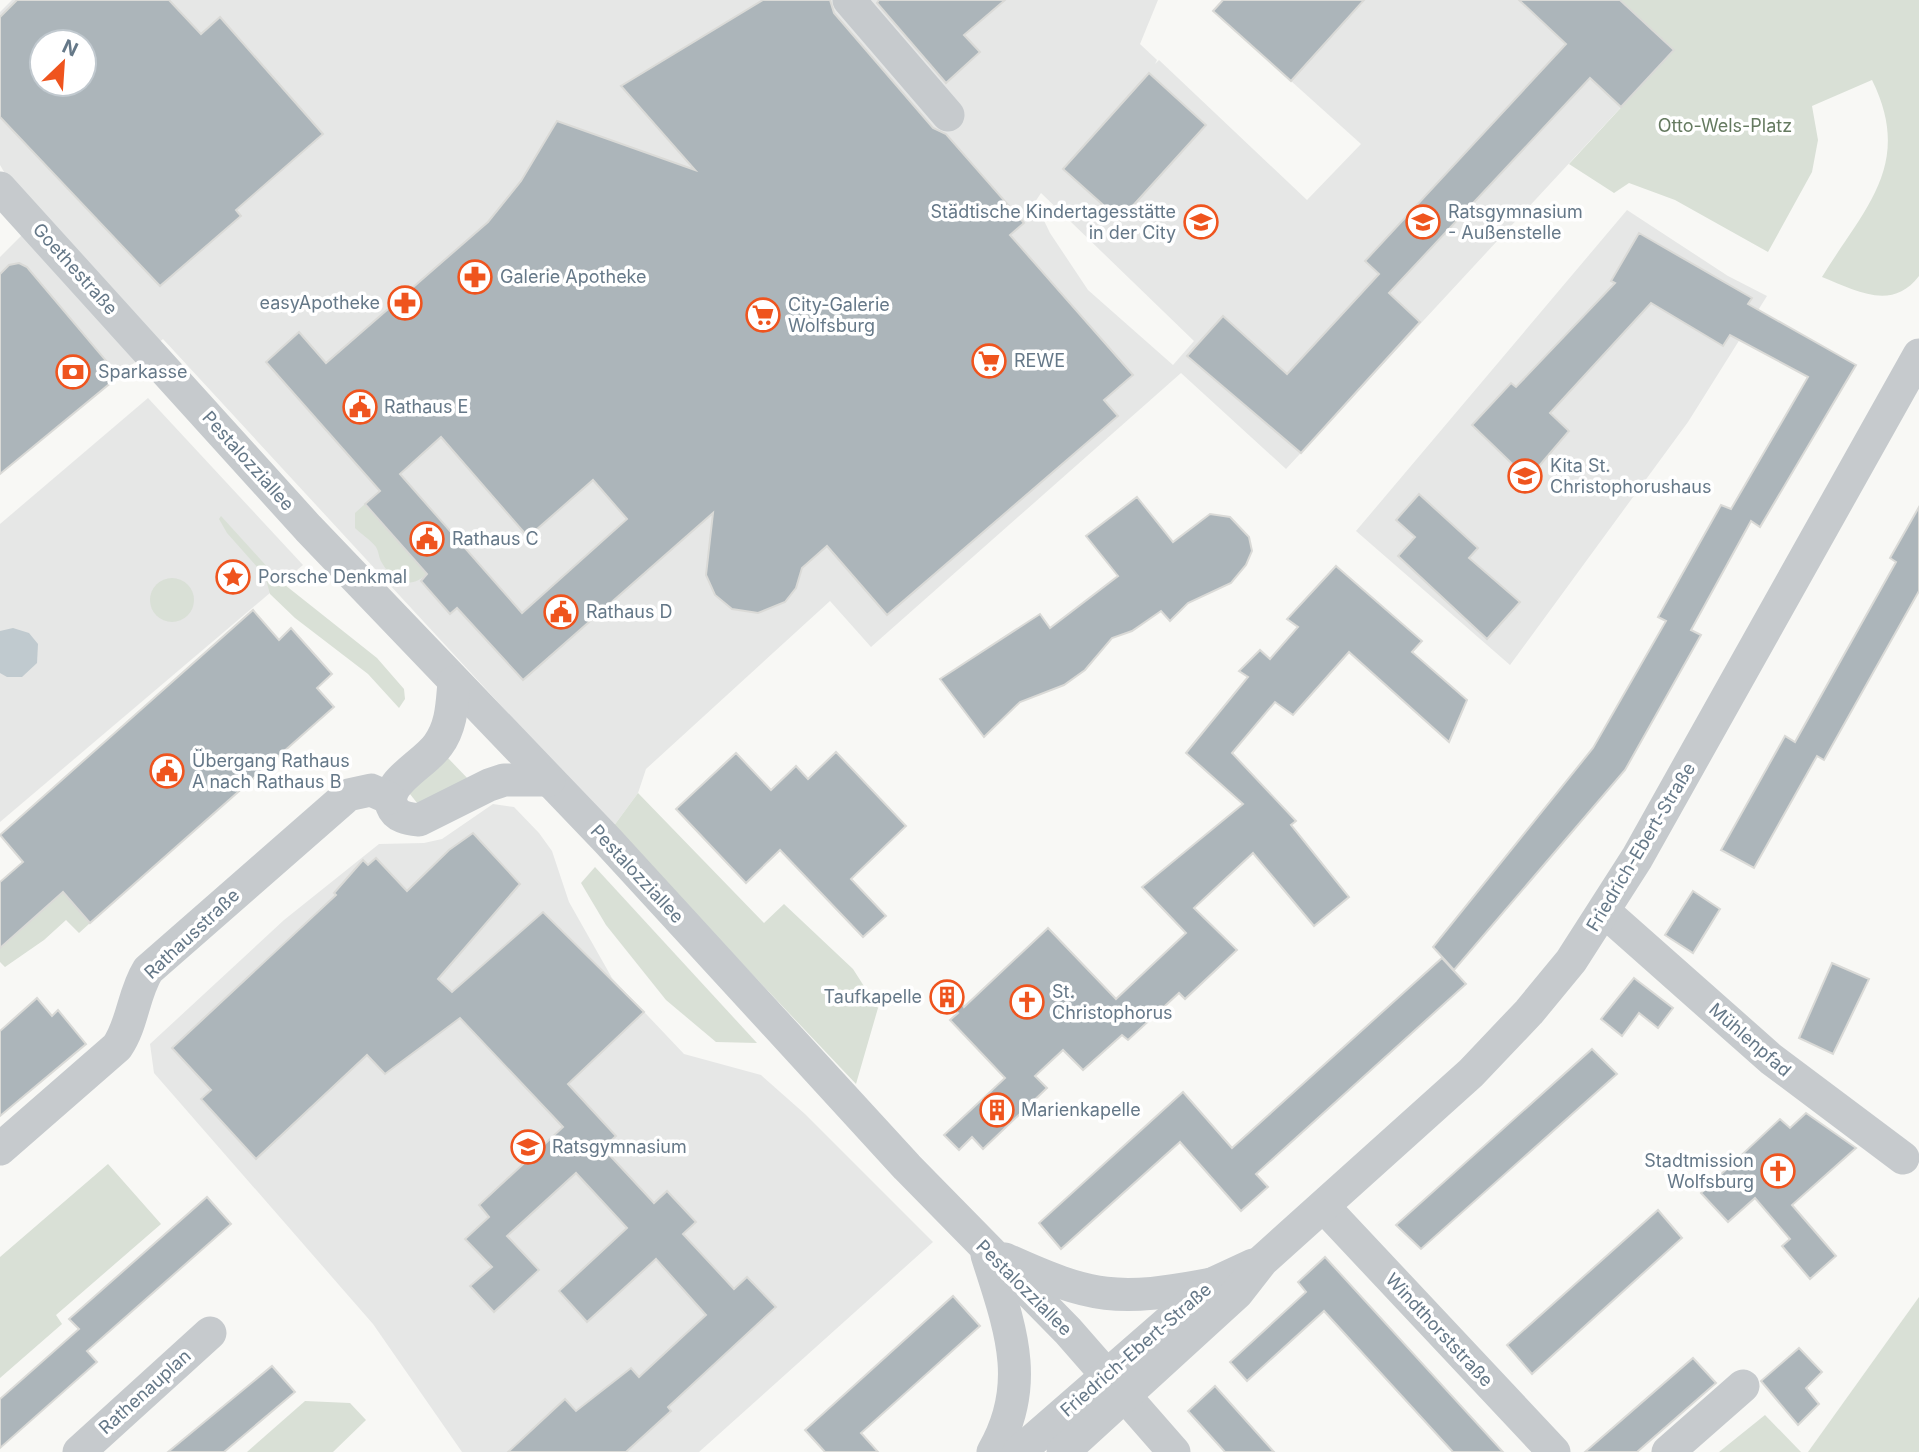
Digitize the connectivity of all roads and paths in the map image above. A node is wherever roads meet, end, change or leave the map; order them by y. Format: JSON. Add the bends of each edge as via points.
{"nodes":[{"id":1,"x":849,"y":0,"type":"edge"},
{"id":2,"x":948,"y":115,"type":"dead end"},
{"id":3,"x":0,"y":188,"type":"edge"},
{"id":4,"x":149,"y":352,"type":"joint"},
{"id":5,"x":1919,"y":355,"type":"edge"},
{"id":6,"x":454,"y":682,"type":"junction"},
{"id":7,"x":549,"y":780,"type":"junction"},
{"id":8,"x":389,"y":798,"type":"junction"},
{"id":9,"x":1605,"y":912,"type":"junction"},
{"id":10,"x":0,"y":1149,"type":"edge"},
{"id":11,"x":1903,"y":1158,"type":"dead end"},
{"id":12,"x":1324,"y":1207,"type":"junction"},
{"id":13,"x":985,"y":1250,"type":"junction"},
{"id":14,"x":1262,"y":1261,"type":"junction"},
{"id":15,"x":1212,"y":1284,"type":"junction"},
{"id":16,"x":210,"y":1333,"type":"dead end"},
{"id":17,"x":1116,"y":1385,"type":"junction"},
{"id":18,"x":1743,"y":1386,"type":"dead end"},
{"id":19,"x":79,"y":1452,"type":"edge"},
{"id":20,"x":993,"y":1452,"type":"edge"},
{"id":21,"x":1019,"y":1452,"type":"edge"},
{"id":22,"x":1063,"y":1452,"type":"edge"},
{"id":23,"x":1174,"y":1452,"type":"edge"},
{"id":24,"x":1554,"y":1452,"type":"edge"},
{"id":25,"x":1668,"y":1452,"type":"edge"}],
"edges":[{"from":1,"to":2,"type":"street"},
{"from":3,"to":4,"type":"street","name":"Goethestraße"},
{"from":4,"to":6,"type":"street","name":"Pestalozziallee"},
{"from":5,"to":9,"type":"street","name":"Friedrich-Ebert-Straße"},
{"from":6,"to":7,"type":"street","name":"Pestalozziallee"},
{"from":6,"to":8,"type":"street","via":[[451,716],[439,745],[391,788]]},
{"from":7,"to":8,"type":"street","via":[[496,783],[419,820],[406,819],[393,810]]},
{"from":7,"to":13,"type":"street","name":"Pestalozziallee"},
{"from":8,"to":10,"type":"street","name":"Rathausstraße","via":[[372,790],[348,794],[148,970],[135,993],[127,1029],[117,1048]]},
{"from":9,"to":11,"type":"street","name":"Mühlenpfad","via":[[1771,1059]]},
{"from":9,"to":12,"type":"street","name":"Friedrich-Ebert-Straße","via":[[1571,961],[1490,1053]]},
{"from":12,"to":14,"type":"street","name":"Friedrich-Ebert-Straße"},
{"from":12,"to":24,"type":"street","name":"Windthorststraße"},
{"from":13,"to":15,"type":"street","via":[[1059,1283],[1122,1297]]},
{"from":13,"to":17,"type":"street","name":"Pestalozziallee"},
{"from":13,"to":20,"type":"street","via":[[1012,1336],[1016,1384],[1003,1434]]},
{"from":14,"to":15,"type":"street","name":"Friedrich-Ebert-Straße"},
{"from":14,"to":17,"type":"street","name":"Friedrich-Ebert-Straße","via":[[1237,1293]]},
{"from":15,"to":17,"type":"street","name":"Friedrich-Ebert-Straße"},
{"from":16,"to":19,"type":"street","name":"Rathenauplan"},
{"from":17,"to":21,"type":"street","name":"Friedrich-Ebert-Straße"},
{"from":17,"to":22,"type":"street","name":"Friedrich-Ebert-Straße"},
{"from":17,"to":23,"type":"street","name":"Pestalozziallee"},
{"from":18,"to":25,"type":"street"}]}
